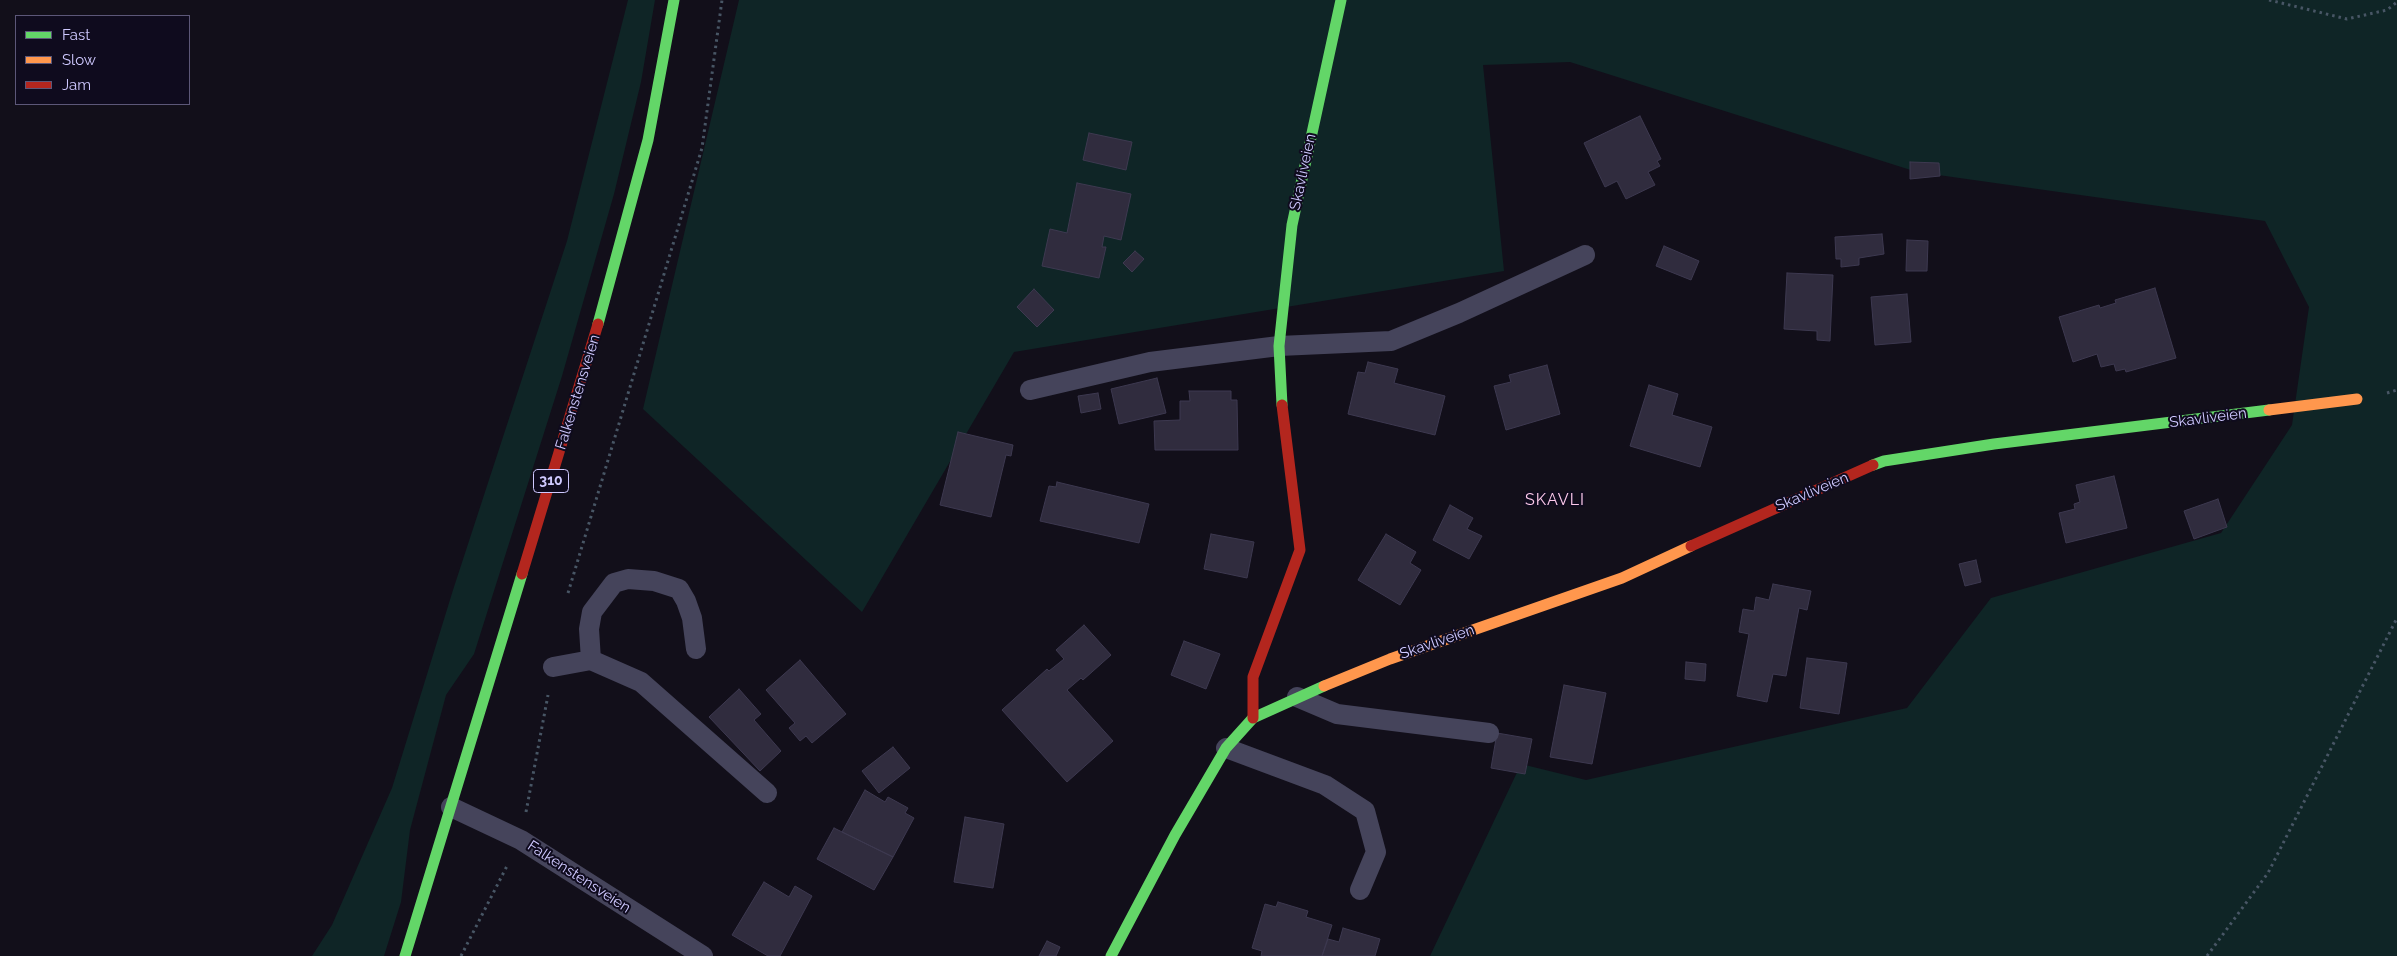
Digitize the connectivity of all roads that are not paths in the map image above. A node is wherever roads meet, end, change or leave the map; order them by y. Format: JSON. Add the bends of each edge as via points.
{"nodes":[{"id":1,"x":674,"y":0,"type":"edge"},
{"id":2,"x":1341,"y":0,"type":"edge"},
{"id":3,"x":1584,"y":255,"type":"dead end"},
{"id":4,"x":1279,"y":346,"type":"junction"},
{"id":5,"x":1030,"y":390,"type":"dead end"},
{"id":6,"x":2357,"y":399,"type":"dead end"},
{"id":7,"x":696,"y":650,"type":"dead end"},
{"id":8,"x":591,"y":660,"type":"junction"},
{"id":9,"x":553,"y":667,"type":"road end"},
{"id":10,"x":1297,"y":697,"type":"junction"},
{"id":11,"x":1254,"y":718,"type":"junction"},
{"id":12,"x":1489,"y":733,"type":"dead end"},
{"id":13,"x":1226,"y":748,"type":"junction"},
{"id":14,"x":767,"y":793,"type":"dead end"},
{"id":15,"x":451,"y":807,"type":"junction"},
{"id":16,"x":1360,"y":890,"type":"dead end"},
{"id":17,"x":405,"y":956,"type":"edge"},
{"id":18,"x":702,"y":956,"type":"edge"},
{"id":19,"x":1111,"y":956,"type":"edge"}],
"edges":[{"from":1,"to":15,"type":"street","name":"Falkenstensveien","number":"310","via":[[648,140],[608,291]]},
{"from":2,"to":4,"type":"street","name":"Skavliveien","via":[[1292,225]]},
{"from":3,"to":4,"type":"lane","via":[[1391,341]]},
{"from":4,"to":5,"type":"lane","via":[[1150,362]]},
{"from":4,"to":11,"type":"street","name":"Skavliveien","via":[[1282,404],[1300,550],[1253,678]]},
{"from":6,"to":10,"type":"street","name":"Skavliveien","via":[[1994,444],[1884,461],[1622,578],[1390,659]]},
{"from":7,"to":8,"type":"lane","via":[[692,618],[679,589],[654,581],[628,579],[614,583],[592,612],[589,629]]},
{"from":8,"to":9,"type":"lane"},
{"from":8,"to":14,"type":"lane","via":[[641,682]]},
{"from":10,"to":11,"type":"street","name":"Skavliveien"},
{"from":10,"to":12,"type":"lane","via":[[1337,714]]},
{"from":11,"to":13,"type":"street","name":"Skavliveien"},
{"from":13,"to":16,"type":"lane","via":[[1325,785],[1365,811],[1376,852]]},
{"from":13,"to":19,"type":"street","name":"Skavliveien","via":[[1175,835]]},
{"from":15,"to":17,"type":"street","name":"Falkenstensveien","number":"310"},
{"from":15,"to":18,"type":"lane","name":"Falkenstensveien","via":[[521,840]]}]}
